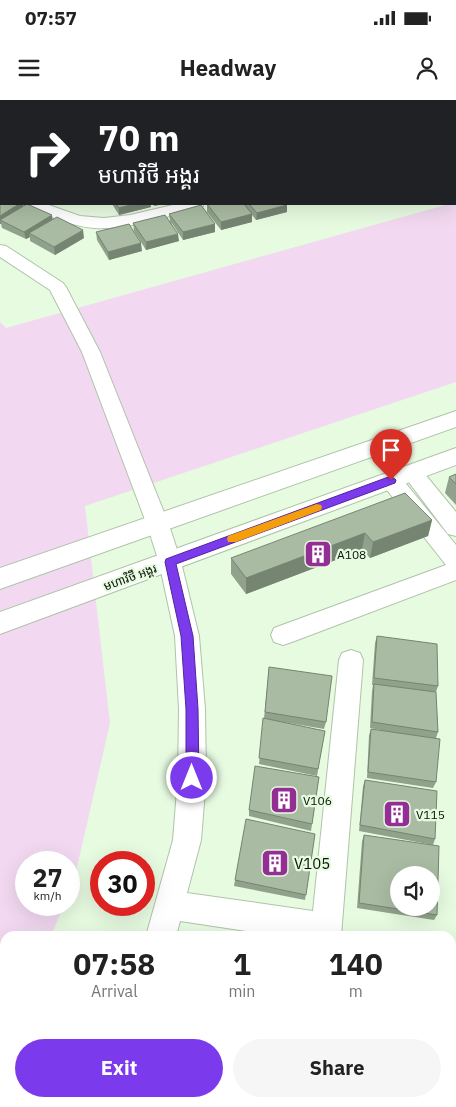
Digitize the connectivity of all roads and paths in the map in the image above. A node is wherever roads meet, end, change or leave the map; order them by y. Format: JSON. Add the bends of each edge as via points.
{"nodes":[{"id":1,"x":35,"y":205,"type":"edge"},
{"id":2,"x":192,"y":205,"type":"edge"},
{"id":3,"x":0,"y":250,"type":"edge"},
{"id":4,"x":456,"y":419,"type":"edge"},
{"id":5,"x":456,"y":456,"type":"edge"},
{"id":6,"x":402,"y":476,"type":"junction"},
{"id":7,"x":158,"y":525,"type":"junction"},
{"id":8,"x":456,"y":528,"type":"edge"},
{"id":9,"x":456,"y":561,"type":"edge"},
{"id":10,"x":170,"y":562,"type":"junction"},
{"id":11,"x":456,"y":572,"type":"edge"},
{"id":12,"x":0,"y":578,"type":"edge"},
{"id":13,"x":0,"y":622,"type":"edge"},
{"id":14,"x":283,"y":635,"type":"dead end"},
{"id":15,"x":351,"y":660,"type":"dead end"},
{"id":16,"x":169,"y":906,"type":"junction"},
{"id":17,"x":162,"y":931,"type":"edge"},
{"id":18,"x":320,"y":931,"type":"edge"},
{"id":19,"x":326,"y":931,"type":"edge"}],
"edges":[{"from":1,"to":2,"type":"street","via":[[70,219],[94,224]]},
{"from":3,"to":7,"type":"street","via":[[57,287],[91,352]]},
{"from":4,"to":7,"type":"main road"},
{"from":5,"to":6,"type":"main road","name":"មហាវិថី អង្គរ"},
{"from":6,"to":8,"type":"street"},
{"from":6,"to":9,"type":"street"},
{"from":6,"to":10,"type":"main road","name":"មហាវិថី អង្គរ"},
{"from":7,"to":10,"type":"street"},
{"from":7,"to":12,"type":"main road"},
{"from":10,"to":13,"type":"main road","name":"មហាវិថី អង្គរ"},
{"from":10,"to":16,"type":"street","via":[[187,636],[192,778],[187,840]]},
{"from":11,"to":14,"type":"street"},
{"from":15,"to":19,"type":"street"},
{"from":16,"to":17,"type":"street"},
{"from":16,"to":18,"type":"street"}]}
